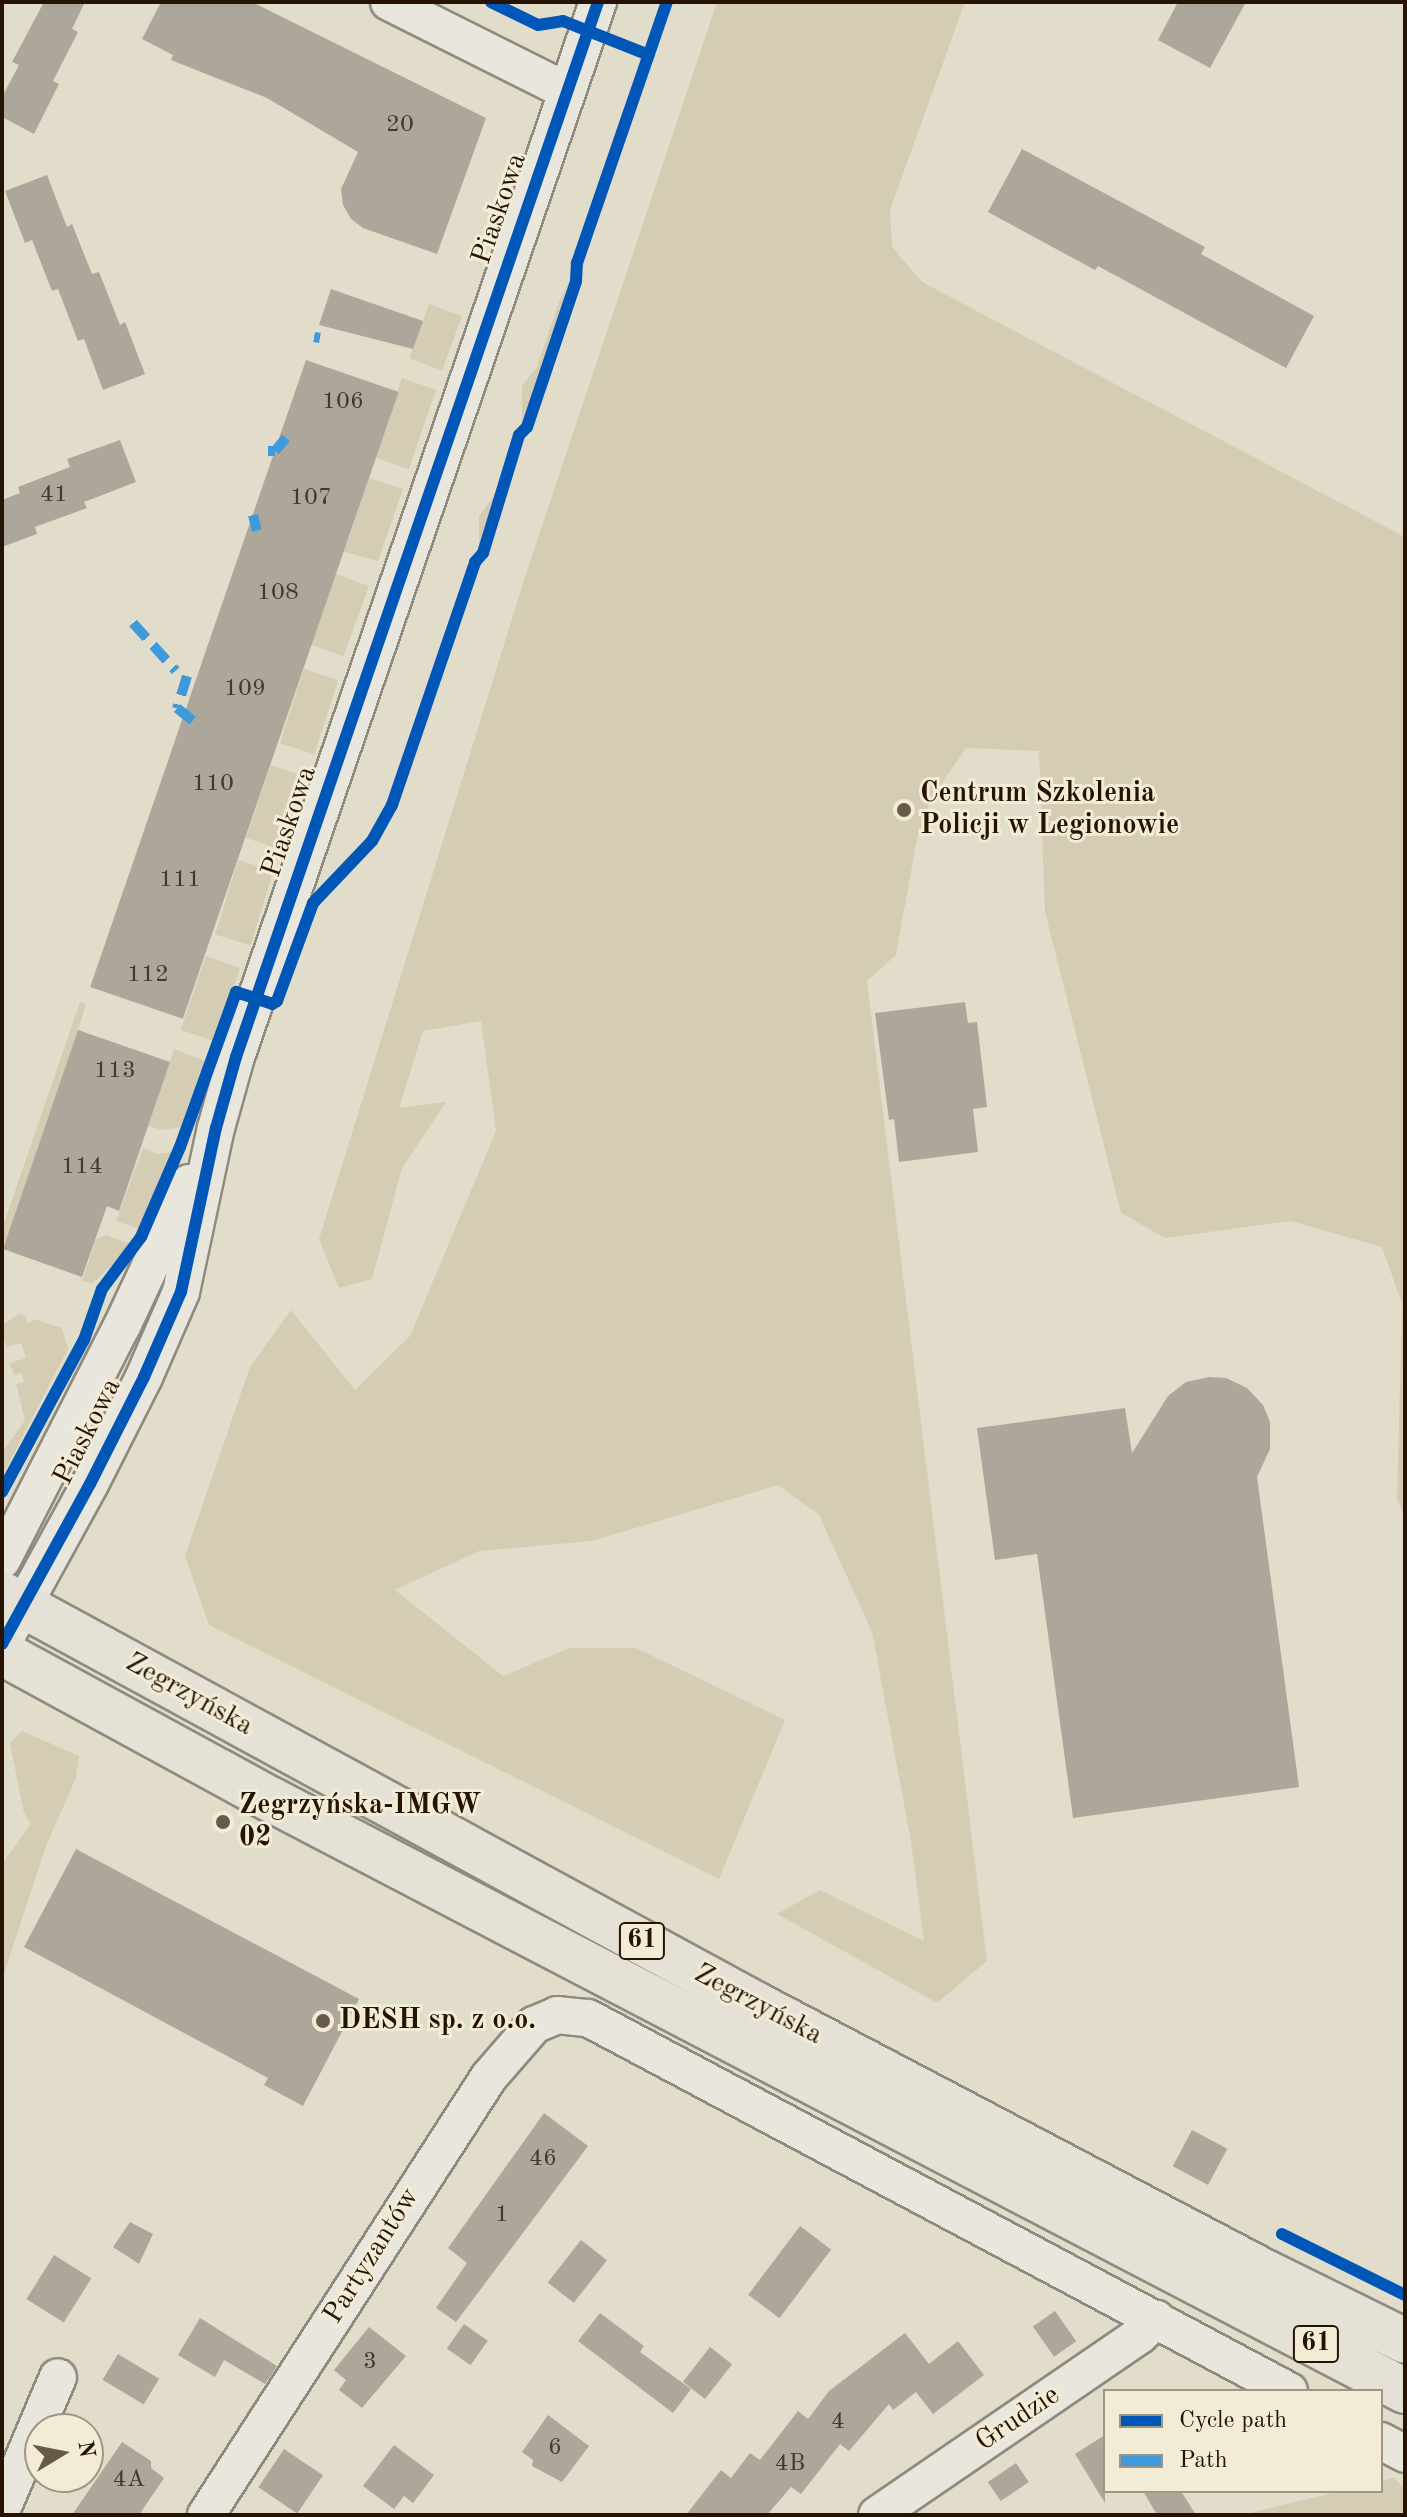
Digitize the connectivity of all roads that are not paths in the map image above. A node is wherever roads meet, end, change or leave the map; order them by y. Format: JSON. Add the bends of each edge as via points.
{"nodes":[{"id":1,"x":389,"y":2,"type":"edge"},
{"id":2,"x":598,"y":2,"type":"edge"},
{"id":3,"x":567,"y":91,"type":"junction"},
{"id":4,"x":216,"y":1128,"type":"junction"},
{"id":5,"x":2,"y":1560,"type":"edge"},
{"id":6,"x":12,"y":1599,"type":"edge"},
{"id":7,"x":2,"y":1644,"type":"edge"},
{"id":8,"x":2,"y":1653,"type":"edge"},
{"id":9,"x":1156,"y":2319,"type":"junction"},
{"id":10,"x":1405,"y":2341,"type":"edge"},
{"id":11,"x":58,"y":2377,"type":"dead end"},
{"id":12,"x":1285,"y":2389,"type":"edge"},
{"id":13,"x":1405,"y":2391,"type":"edge"},
{"id":14,"x":1383,"y":2442,"type":"edge"},
{"id":15,"x":1405,"y":2454,"type":"edge"},
{"id":16,"x":2,"y":2509,"type":"edge"},
{"id":17,"x":206,"y":2515,"type":"edge"},
{"id":18,"x":877,"y":2515,"type":"edge"}],
"edges":[{"from":1,"to":3,"type":"street"},
{"from":2,"to":3,"type":"street","name":"Piaskowa"},
{"from":3,"to":4,"type":"street","name":"Piaskowa"},
{"from":4,"to":5,"type":"street","name":"Piaskowa"},
{"from":4,"to":6,"type":"street","name":"Piaskowa","via":[[181,1292],[90,1484]]},
{"from":6,"to":7,"type":"street","name":"Piaskowa"},
{"from":6,"to":10,"type":"main road","name":"Zegrzyńska","number":"61","via":[[757,2005]]},
{"from":8,"to":13,"type":"main road","name":"Zegrzyńska","number":"61","via":[[272,1800]]},
{"from":9,"to":12,"type":"street"},
{"from":9,"to":17,"type":"street","name":"Partyzantów","via":[[588,2018],[557,2015],[534,2025],[489,2077]]},
{"from":9,"to":18,"type":"street","name":"Grudzie"},
{"from":11,"to":16,"type":"street"},
{"from":14,"to":15,"type":"street"}]}
